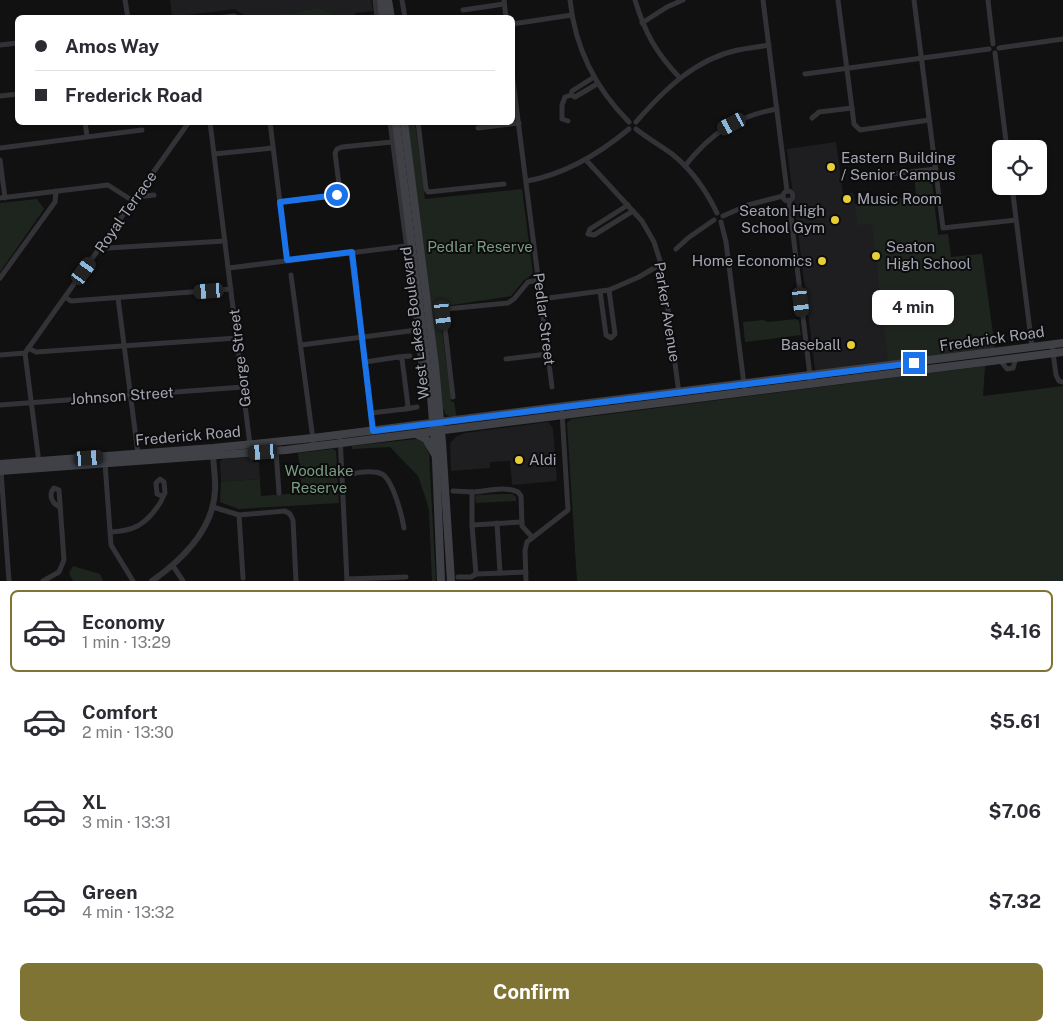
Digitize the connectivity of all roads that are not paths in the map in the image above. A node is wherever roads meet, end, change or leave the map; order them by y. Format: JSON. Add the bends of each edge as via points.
{"nodes":[{"id":1,"x":125,"y":0,"type":"edge"},
{"id":2,"x":375,"y":0,"type":"edge"},
{"id":3,"x":381,"y":0,"type":"edge"},
{"id":4,"x":388,"y":0,"type":"edge"},
{"id":5,"x":402,"y":0,"type":"edge"},
{"id":6,"x":570,"y":0,"type":"edge"},
{"id":7,"x":636,"y":0,"type":"edge"},
{"id":8,"x":683,"y":0,"type":"edge"},
{"id":9,"x":763,"y":0,"type":"edge"},
{"id":10,"x":838,"y":0,"type":"edge"},
{"id":11,"x":914,"y":0,"type":"edge"},
{"id":12,"x":988,"y":0,"type":"edge"},
{"id":13,"x":504,"y":2,"type":"edge"},
{"id":14,"x":463,"y":10,"type":"dead end"},
{"id":15,"x":128,"y":15,"type":"edge"},
{"id":16,"x":377,"y":15,"type":"edge"},
{"id":17,"x":383,"y":15,"type":"edge"},
{"id":18,"x":390,"y":15,"type":"edge"},
{"id":19,"x":404,"y":15,"type":"edge"},
{"id":20,"x":506,"y":15,"type":"edge"},
{"id":21,"x":572,"y":15,"type":"junction"},
{"id":22,"x":642,"y":23,"type":"junction"},
{"id":23,"x":515,"y":24,"type":"edge"},
{"id":24,"x":1063,"y":39,"type":"edge"},
{"id":25,"x":15,"y":43,"type":"edge"},
{"id":26,"x":993,"y":44,"type":"junction"},
{"id":27,"x":0,"y":45,"type":"edge"},
{"id":28,"x":769,"y":45,"type":"junction"},
{"id":29,"x":999,"y":48,"type":"junction"},
{"id":30,"x":989,"y":49,"type":"junction"},
{"id":31,"x":995,"y":53,"type":"junction"},
{"id":32,"x":921,"y":58,"type":"junction"},
{"id":33,"x":846,"y":68,"type":"junction"},
{"id":34,"x":805,"y":74,"type":"dead end"},
{"id":35,"x":594,"y":77,"type":"junction"},
{"id":36,"x":680,"y":78,"type":"junction"},
{"id":37,"x":598,"y":84,"type":"junction"},
{"id":38,"x":15,"y":94,"type":"edge"},
{"id":39,"x":515,"y":94,"type":"edge"},
{"id":40,"x":571,"y":95,"type":"junction"},
{"id":41,"x":0,"y":96,"type":"edge"},
{"id":42,"x":852,"y":108,"type":"junction"},
{"id":43,"x":777,"y":109,"type":"junction"},
{"id":44,"x":812,"y":118,"type":"dead end"},
{"id":45,"x":929,"y":120,"type":"junction"},
{"id":46,"x":568,"y":121,"type":"dead end"},
{"id":47,"x":629,"y":122,"type":"junction"},
{"id":48,"x":636,"y":122,"type":"junction"},
{"id":49,"x":515,"y":123,"type":"edge"},
{"id":50,"x":519,"y":123,"type":"junction"},
{"id":51,"x":85,"y":125,"type":"edge"},
{"id":52,"x":187,"y":125,"type":"edge"},
{"id":53,"x":210,"y":125,"type":"edge"},
{"id":54,"x":270,"y":125,"type":"edge"},
{"id":55,"x":390,"y":125,"type":"edge"},
{"id":56,"x":396,"y":125,"type":"edge"},
{"id":57,"x":404,"y":125,"type":"edge"},
{"id":58,"x":418,"y":125,"type":"edge"},
{"id":59,"x":503,"y":125,"type":"edge"},
{"id":60,"x":478,"y":128,"type":"dead end"},
{"id":61,"x":629,"y":129,"type":"junction"},
{"id":62,"x":636,"y":129,"type":"junction"},
{"id":63,"x":142,"y":130,"type":"dead end"},
{"id":64,"x":87,"y":136,"type":"junction"},
{"id":65,"x":1006,"y":140,"type":"edge"},
{"id":66,"x":392,"y":142,"type":"junction"},
{"id":67,"x":0,"y":148,"type":"edge"},
{"id":68,"x":273,"y":148,"type":"junction"},
{"id":69,"x":214,"y":154,"type":"junction"},
{"id":70,"x":0,"y":160,"type":"edge"},
{"id":71,"x":586,"y":160,"type":"junction"},
{"id":72,"x":685,"y":166,"type":"junction"},
{"id":73,"x":936,"y":169,"type":"junction"},
{"id":74,"x":866,"y":174,"type":"dead end"},
{"id":75,"x":527,"y":182,"type":"junction"},
{"id":76,"x":504,"y":184,"type":"dead end"},
{"id":77,"x":56,"y":191,"type":"junction"},
{"id":78,"x":787,"y":191,"type":"junction"},
{"id":79,"x":154,"y":195,"type":"dead end"},
{"id":80,"x":1013,"y":195,"type":"edge"},
{"id":81,"x":783,"y":196,"type":"junction"},
{"id":82,"x":2,"y":198,"type":"edge"},
{"id":83,"x":135,"y":199,"type":"junction"},
{"id":84,"x":789,"y":200,"type":"junction"},
{"id":85,"x":280,"y":202,"type":"junction"},
{"id":86,"x":628,"y":205,"type":"junction"},
{"id":87,"x":633,"y":211,"type":"junction"},
{"id":88,"x":717,"y":213,"type":"junction"},
{"id":89,"x":723,"y":216,"type":"junction"},
{"id":90,"x":714,"y":220,"type":"junction"},
{"id":91,"x":1016,"y":220,"type":"junction"},
{"id":92,"x":721,"y":222,"type":"junction"},
{"id":93,"x":225,"y":241,"type":"junction"},
{"id":94,"x":102,"y":245,"type":"junction"},
{"id":95,"x":406,"y":246,"type":"junction"},
{"id":96,"x":676,"y":249,"type":"dead end"},
{"id":97,"x":352,"y":252,"type":"junction"},
{"id":98,"x":287,"y":260,"type":"junction"},
{"id":99,"x":661,"y":264,"type":"junction"},
{"id":100,"x":229,"y":268,"type":"junction"},
{"id":101,"x":291,"y":275,"type":"dead end"},
{"id":102,"x":0,"y":278,"type":"edge"},
{"id":103,"x":539,"y":280,"type":"junction"},
{"id":104,"x":231,"y":289,"type":"junction"},
{"id":105,"x":608,"y":290,"type":"junction"},
{"id":106,"x":600,"y":291,"type":"junction"},
{"id":107,"x":65,"y":298,"type":"junction"},
{"id":108,"x":118,"y":298,"type":"junction"},
{"id":109,"x":541,"y":299,"type":"junction"},
{"id":110,"x":417,"y":330,"type":"junction"},
{"id":111,"x":362,"y":337,"type":"junction"},
{"id":112,"x":237,"y":338,"type":"junction"},
{"id":113,"x":1063,"y":344,"type":"edge"},
{"id":114,"x":301,"y":345,"type":"junction"},
{"id":115,"x":124,"y":346,"type":"junction"},
{"id":116,"x":1032,"y":347,"type":"junction"},
{"id":117,"x":1053,"y":349,"type":"junction"},
{"id":118,"x":27,"y":351,"type":"junction"},
{"id":119,"x":1063,"y":352,"type":"edge"},
{"id":120,"x":548,"y":354,"type":"junction"},
{"id":121,"x":985,"y":354,"type":"junction"},
{"id":122,"x":0,"y":355,"type":"edge"},
{"id":123,"x":410,"y":356,"type":"dead end"},
{"id":124,"x":398,"y":358,"type":"junction"},
{"id":125,"x":506,"y":359,"type":"dead end"},
{"id":126,"x":998,"y":360,"type":"junction"},
{"id":127,"x":365,"y":362,"type":"junction"},
{"id":128,"x":811,"y":380,"type":"junction"},
{"id":129,"x":1063,"y":382,"type":"edge"},
{"id":130,"x":744,"y":384,"type":"junction"},
{"id":131,"x":243,"y":387,"type":"junction"},
{"id":132,"x":552,"y":387,"type":"dead end"},
{"id":133,"x":679,"y":392,"type":"junction"},
{"id":134,"x":745,"y":392,"type":"junction"},
{"id":135,"x":131,"y":395,"type":"junction"},
{"id":136,"x":427,"y":396,"type":"junction"},
{"id":137,"x":453,"y":397,"type":"dead end"},
{"id":138,"x":680,"y":401,"type":"junction"},
{"id":139,"x":31,"y":403,"type":"junction"},
{"id":140,"x":0,"y":405,"type":"edge"},
{"id":141,"x":438,"y":405,"type":"junction"},
{"id":142,"x":417,"y":407,"type":"dead end"},
{"id":143,"x":562,"y":407,"type":"junction"},
{"id":144,"x":405,"y":409,"type":"junction"},
{"id":145,"x":432,"y":412,"type":"junction"},
{"id":146,"x":371,"y":413,"type":"junction"},
{"id":147,"x":563,"y":416,"type":"junction"},
{"id":148,"x":454,"y":420,"type":"junction"},
{"id":149,"x":436,"y":422,"type":"junction"},
{"id":150,"x":418,"y":425,"type":"junction"},
{"id":151,"x":462,"y":428,"type":"junction"},
{"id":152,"x":373,"y":431,"type":"junction"},
{"id":153,"x":437,"y":431,"type":"junction"},
{"id":154,"x":417,"y":434,"type":"junction"},
{"id":155,"x":313,"y":438,"type":"junction"},
{"id":156,"x":340,"y":439,"type":"junction"},
{"id":157,"x":442,"y":442,"type":"junction"},
{"id":158,"x":250,"y":445,"type":"junction"},
{"id":159,"x":314,"y":447,"type":"junction"},
{"id":160,"x":276,"y":451,"type":"junction"},
{"id":161,"x":213,"y":452,"type":"junction"},
{"id":162,"x":138,"y":454,"type":"junction"},
{"id":163,"x":436,"y":460,"type":"junction"},
{"id":164,"x":105,"y":463,"type":"junction"},
{"id":165,"x":39,"y":465,"type":"junction"},
{"id":166,"x":0,"y":469,"type":"edge"},
{"id":167,"x":343,"y":475,"type":"junction"},
{"id":168,"x":453,"y":491,"type":"dead end"},
{"id":169,"x":472,"y":492,"type":"junction"},
{"id":170,"x":280,"y":493,"type":"dead end"},
{"id":171,"x":162,"y":496,"type":"dead end"},
{"id":172,"x":2,"y":502,"type":"edge"},
{"id":173,"x":60,"y":507,"type":"dead end"},
{"id":174,"x":213,"y":507,"type":"junction"},
{"id":175,"x":239,"y":515,"type":"junction"},
{"id":176,"x":522,"y":522,"type":"junction"},
{"id":177,"x":497,"y":523,"type":"junction"},
{"id":178,"x":472,"y":525,"type":"junction"},
{"id":179,"x":404,"y":528,"type":"dead end"},
{"id":180,"x":110,"y":532,"type":"junction"},
{"id":181,"x":532,"y":537,"type":"junction"},
{"id":182,"x":172,"y":566,"type":"junction"},
{"id":183,"x":526,"y":572,"type":"junction"},
{"id":184,"x":500,"y":573,"type":"junction"},
{"id":185,"x":476,"y":574,"type":"junction"},
{"id":186,"x":406,"y":577,"type":"dead end"},
{"id":187,"x":243,"y":578,"type":"dead end"},
{"id":188,"x":454,"y":579,"type":"edge"},
{"id":189,"x":347,"y":580,"type":"edge"},
{"id":190,"x":9,"y":581,"type":"edge"},
{"id":191,"x":43,"y":581,"type":"edge"},
{"id":192,"x":133,"y":581,"type":"edge"},
{"id":193,"x":152,"y":581,"type":"edge"},
{"id":194,"x":183,"y":581,"type":"edge"},
{"id":195,"x":296,"y":581,"type":"edge"},
{"id":196,"x":441,"y":581,"type":"edge"},
{"id":197,"x":526,"y":581,"type":"edge"}],
"edges":[{"from":1,"to":15,"type":"street"},
{"from":2,"to":16,"type":"street"},
{"from":3,"to":17,"type":"main road"},
{"from":4,"to":18,"type":"main road"},
{"from":5,"to":19,"type":"street"},
{"from":6,"to":21,"type":"street"},
{"from":7,"to":22,"type":"street"},
{"from":8,"to":22,"type":"street"},
{"from":9,"to":28,"type":"street"},
{"from":10,"to":33,"type":"street"},
{"from":11,"to":32,"type":"street"},
{"from":12,"to":26,"type":"street"},
{"from":13,"to":14,"type":"street"},
{"from":13,"to":20,"type":"street"},
{"from":21,"to":23,"type":"street"},
{"from":21,"to":35,"type":"street","via":[[579,45]]},
{"from":22,"to":36,"type":"street","via":[[662,59]]},
{"from":24,"to":29,"type":"street"},
{"from":25,"to":27,"type":"street"},
{"from":26,"to":29,"type":"street"},
{"from":26,"to":30,"type":"street"},
{"from":28,"to":36,"type":"street","via":[[737,50],[703,62]]},
{"from":28,"to":43,"type":"street"},
{"from":29,"to":31,"type":"street"},
{"from":30,"to":31,"type":"street"},
{"from":30,"to":32,"type":"street"},
{"from":31,"to":65,"type":"street"},
{"from":32,"to":33,"type":"street"},
{"from":32,"to":45,"type":"street"},
{"from":33,"to":34,"type":"street"},
{"from":33,"to":42,"type":"street"},
{"from":35,"to":37,"type":"street"},
{"from":35,"to":40,"type":"street","via":[[572,91]]},
{"from":36,"to":48,"type":"street","via":[[656,98]]},
{"from":37,"to":40,"type":"street","via":[[575,97]]},
{"from":37,"to":47,"type":"street"},
{"from":38,"to":41,"type":"street"},
{"from":39,"to":50,"type":"street","name":"Pedlar Street"},
{"from":40,"to":46,"type":"street","via":[[565,97],[562,105],[562,119]]},
{"from":42,"to":44,"type":"street","via":[[819,112]]},
{"from":42,"to":45,"type":"street","via":[[854,124],[860,130]]},
{"from":43,"to":72,"type":"street","via":[[762,111],[721,129]]},
{"from":43,"to":78,"type":"street"},
{"from":45,"to":73,"type":"street"},
{"from":47,"to":48,"type":"street"},
{"from":47,"to":61,"type":"street"},
{"from":48,"to":62,"type":"street"},
{"from":49,"to":50,"type":"street"},
{"from":50,"to":75,"type":"street","name":"Pedlar Street"},
{"from":51,"to":64,"type":"street"},
{"from":52,"to":83,"type":"street","name":"Royal Terrace"},
{"from":53,"to":69,"type":"street","name":"George Street"},
{"from":54,"to":68,"type":"street"},
{"from":55,"to":66,"type":"street"},
{"from":56,"to":136,"type":"main road","name":"West Lakes Boulevard"},
{"from":57,"to":141,"type":"main road","name":"West Lakes Boulevard"},
{"from":58,"to":76,"type":"street","via":[[428,192]]},
{"from":59,"to":60,"type":"street"},
{"from":61,"to":62,"type":"street"},
{"from":61,"to":71,"type":"street"},
{"from":62,"to":72,"type":"street"},
{"from":63,"to":64,"type":"street"},
{"from":64,"to":67,"type":"street"},
{"from":66,"to":85,"type":"street","via":[[337,149],[340,192],[337,195]]},
{"from":66,"to":95,"type":"street"},
{"from":68,"to":69,"type":"street"},
{"from":68,"to":85,"type":"street"},
{"from":69,"to":93,"type":"street","name":"George Street"},
{"from":70,"to":82,"type":"street"},
{"from":71,"to":75,"type":"street"},
{"from":71,"to":86,"type":"street","name":"Parker Avenue"},
{"from":72,"to":88,"type":"street","via":[[700,183]]},
{"from":73,"to":74,"type":"street"},
{"from":73,"to":91,"type":"street","via":[[943,228]]},
{"from":75,"to":103,"type":"street","name":"Pedlar Street"},
{"from":77,"to":82,"type":"street"},
{"from":77,"to":83,"type":"street","via":[[108,185]]},
{"from":77,"to":102,"type":"street","via":[[55,202]]},
{"from":78,"to":81,"type":"street"},
{"from":78,"to":84,"type":"street","via":[[793,195]]},
{"from":79,"to":83,"type":"street"},
{"from":80,"to":91,"type":"street"},
{"from":81,"to":84,"type":"street"},
{"from":81,"to":89,"type":"street","via":[[748,205]]},
{"from":83,"to":94,"type":"street","name":"Royal Terrace"},
{"from":84,"to":128,"type":"street"},
{"from":85,"to":98,"type":"street"},
{"from":86,"to":87,"type":"street","name":"Parker Avenue"},
{"from":86,"to":87,"type":"street","via":[[590,229],[588,234],[594,235]]},
{"from":87,"to":99,"type":"street","name":"Parker Avenue","via":[[648,230]]},
{"from":88,"to":89,"type":"street"},
{"from":88,"to":90,"type":"street"},
{"from":89,"to":92,"type":"street"},
{"from":90,"to":92,"type":"street"},
{"from":90,"to":96,"type":"street"},
{"from":91,"to":116,"type":"street"},
{"from":92,"to":130,"type":"street"},
{"from":93,"to":94,"type":"street","via":[[108,248]]},
{"from":93,"to":100,"type":"street","name":"George Street"},
{"from":94,"to":107,"type":"street","name":"Royal Terrace"},
{"from":95,"to":97,"type":"street"},
{"from":95,"to":110,"type":"street"},
{"from":97,"to":98,"type":"street"},
{"from":97,"to":111,"type":"street"},
{"from":98,"to":100,"type":"street"},
{"from":99,"to":105,"type":"street"},
{"from":99,"to":133,"type":"street","name":"Parker Avenue"},
{"from":100,"to":104,"type":"street","name":"George Street"},
{"from":101,"to":114,"type":"street"},
{"from":103,"to":109,"type":"street","name":"Pedlar Street"},
{"from":103,"to":137,"type":"street","via":[[528,282],[508,303],[443,311]]},
{"from":104,"to":108,"type":"street"},
{"from":104,"to":112,"type":"street","name":"George Street"},
{"from":105,"to":106,"type":"street"},
{"from":105,"to":106,"type":"street","via":[[615,334],[611,338],[606,335]]},
{"from":106,"to":109,"type":"street"},
{"from":107,"to":108,"type":"street","via":[[71,301]]},
{"from":107,"to":118,"type":"street","name":"Royal Terrace"},
{"from":108,"to":115,"type":"street"},
{"from":109,"to":120,"type":"street","name":"Pedlar Street"},
{"from":110,"to":111,"type":"street"},
{"from":110,"to":136,"type":"street","via":[[423,387]]},
{"from":111,"to":114,"type":"street"},
{"from":111,"to":127,"type":"street"},
{"from":112,"to":115,"type":"street"},
{"from":112,"to":131,"type":"street","name":"George Street"},
{"from":113,"to":117,"type":"main road","name":"Frederick Road"},
{"from":114,"to":155,"type":"street"},
{"from":115,"to":118,"type":"street"},
{"from":115,"to":135,"type":"street"},
{"from":116,"to":117,"type":"main road","name":"Frederick Road"},
{"from":116,"to":121,"type":"main road","name":"Frederick Road"},
{"from":117,"to":119,"type":"main road","name":"Frederick Road"},
{"from":117,"to":126,"type":"main road","name":"Frederick Road"},
{"from":117,"to":129,"type":"street","via":[[1057,378]]},
{"from":118,"to":122,"type":"street"},
{"from":118,"to":139,"type":"street"},
{"from":120,"to":125,"type":"street"},
{"from":120,"to":132,"type":"street","name":"Pedlar Street"},
{"from":121,"to":126,"type":"main road"},
{"from":121,"to":128,"type":"main road","name":"Frederick Road"},
{"from":123,"to":124,"type":"street"},
{"from":124,"to":127,"type":"street"},
{"from":124,"to":144,"type":"street","via":[[402,360],[408,406]]},
{"from":126,"to":128,"type":"main road","name":"Frederick Road"},
{"from":127,"to":146,"type":"street"},
{"from":128,"to":130,"type":"main road","name":"Frederick Road"},
{"from":128,"to":134,"type":"main road","name":"Frederick Road"},
{"from":130,"to":133,"type":"main road","name":"Frederick Road"},
{"from":130,"to":134,"type":"street"},
{"from":131,"to":135,"type":"street","name":"Johnson Street"},
{"from":131,"to":158,"type":"street","name":"George Street"},
{"from":133,"to":138,"type":"street","name":"Parker Avenue"},
{"from":133,"to":143,"type":"main road","name":"Frederick Road"},
{"from":134,"to":138,"type":"main road","name":"Frederick Road"},
{"from":135,"to":139,"type":"street","name":"Johnson Street"},
{"from":135,"to":162,"type":"street"},
{"from":136,"to":145,"type":"main road","name":"West Lakes Boulevard"},
{"from":138,"to":147,"type":"main road","name":"Frederick Road"},
{"from":139,"to":140,"type":"street","name":"Johnson Street"},
{"from":139,"to":165,"type":"street"},
{"from":141,"to":148,"type":"main road","via":[[446,417]]},
{"from":141,"to":149,"type":"main road","name":"West Lakes Boulevard"},
{"from":142,"to":144,"type":"street"},
{"from":143,"to":147,"type":"street"},
{"from":143,"to":148,"type":"main road","name":"Frederick Road"},
{"from":144,"to":146,"type":"street"},
{"from":145,"to":149,"type":"main road","name":"West Lakes Boulevard"},
{"from":145,"to":150,"type":"main road"},
{"from":146,"to":152,"type":"street"},
{"from":147,"to":151,"type":"main road","name":"Frederick Road"},
{"from":147,"to":181,"type":"street","via":[[568,510]]},
{"from":148,"to":149,"type":"main road","name":"Frederick Road"},
{"from":149,"to":150,"type":"main road","name":"Frederick Road"},
{"from":149,"to":153,"type":"main road","name":"West Lakes Boulevard"},
{"from":150,"to":152,"type":"main road","name":"Frederick Road"},
{"from":151,"to":153,"type":"main road","name":"Frederick Road"},
{"from":151,"to":157,"type":"main road"},
{"from":152,"to":156,"type":"main road","name":"Frederick Road"},
{"from":153,"to":154,"type":"main road","name":"Frederick Road"},
{"from":153,"to":157,"type":"main road","name":"West Lakes Boulevard"},
{"from":153,"to":163,"type":"main road","name":"West Lakes Boulevard"},
{"from":154,"to":156,"type":"main road","name":"Frederick Road"},
{"from":154,"to":163,"type":"main road","via":[[426,439]]},
{"from":155,"to":156,"type":"main road","name":"Frederick Road"},
{"from":155,"to":158,"type":"main road","name":"Frederick Road"},
{"from":155,"to":159,"type":"street"},
{"from":156,"to":159,"type":"main road","name":"Frederick Road"},
{"from":156,"to":167,"type":"street"},
{"from":157,"to":188,"type":"main road","name":"West Lakes Boulevard"},
{"from":158,"to":161,"type":"main road","name":"Frederick Road"},
{"from":159,"to":160,"type":"main road","name":"Frederick Road"},
{"from":160,"to":161,"type":"main road","name":"Frederick Road"},
{"from":160,"to":170,"type":"street"},
{"from":161,"to":162,"type":"main road","name":"Frederick Road"},
{"from":161,"to":164,"type":"main road","name":"Frederick Road"},
{"from":161,"to":174,"type":"street"},
{"from":162,"to":165,"type":"main road","name":"Frederick Road"},
{"from":163,"to":196,"type":"main road","name":"West Lakes Boulevard"},
{"from":164,"to":165,"type":"main road","name":"Frederick Road"},
{"from":164,"to":180,"type":"street"},
{"from":165,"to":166,"type":"main road","name":"Frederick Road"},
{"from":166,"to":172,"type":"street"},
{"from":167,"to":179,"type":"street","via":[[374,472],[387,478],[402,510]]},
{"from":167,"to":189,"type":"street"},
{"from":168,"to":169,"type":"street"},
{"from":169,"to":176,"type":"street","via":[[518,492]]},
{"from":169,"to":178,"type":"street"},
{"from":171,"to":180,"type":"street","via":[[159,506],[143,523],[125,532]]},
{"from":172,"to":190,"type":"street"},
{"from":173,"to":191,"type":"street","via":[[63,565],[59,572]]},
{"from":174,"to":175,"type":"street"},
{"from":174,"to":182,"type":"street","via":[[205,527]]},
{"from":175,"to":187,"type":"street"},
{"from":175,"to":195,"type":"street","via":[[285,511],[290,514]]},
{"from":176,"to":177,"type":"street"},
{"from":176,"to":181,"type":"street"},
{"from":177,"to":178,"type":"street"},
{"from":177,"to":184,"type":"street"},
{"from":178,"to":185,"type":"street"},
{"from":180,"to":192,"type":"street","via":[[114,550]]},
{"from":181,"to":183,"type":"street","via":[[525,546]]},
{"from":182,"to":193,"type":"street"},
{"from":182,"to":194,"type":"street"},
{"from":183,"to":184,"type":"street"},
{"from":183,"to":197,"type":"street"},
{"from":184,"to":185,"type":"street"},
{"from":185,"to":188,"type":"street"},
{"from":186,"to":189,"type":"street"}]}
